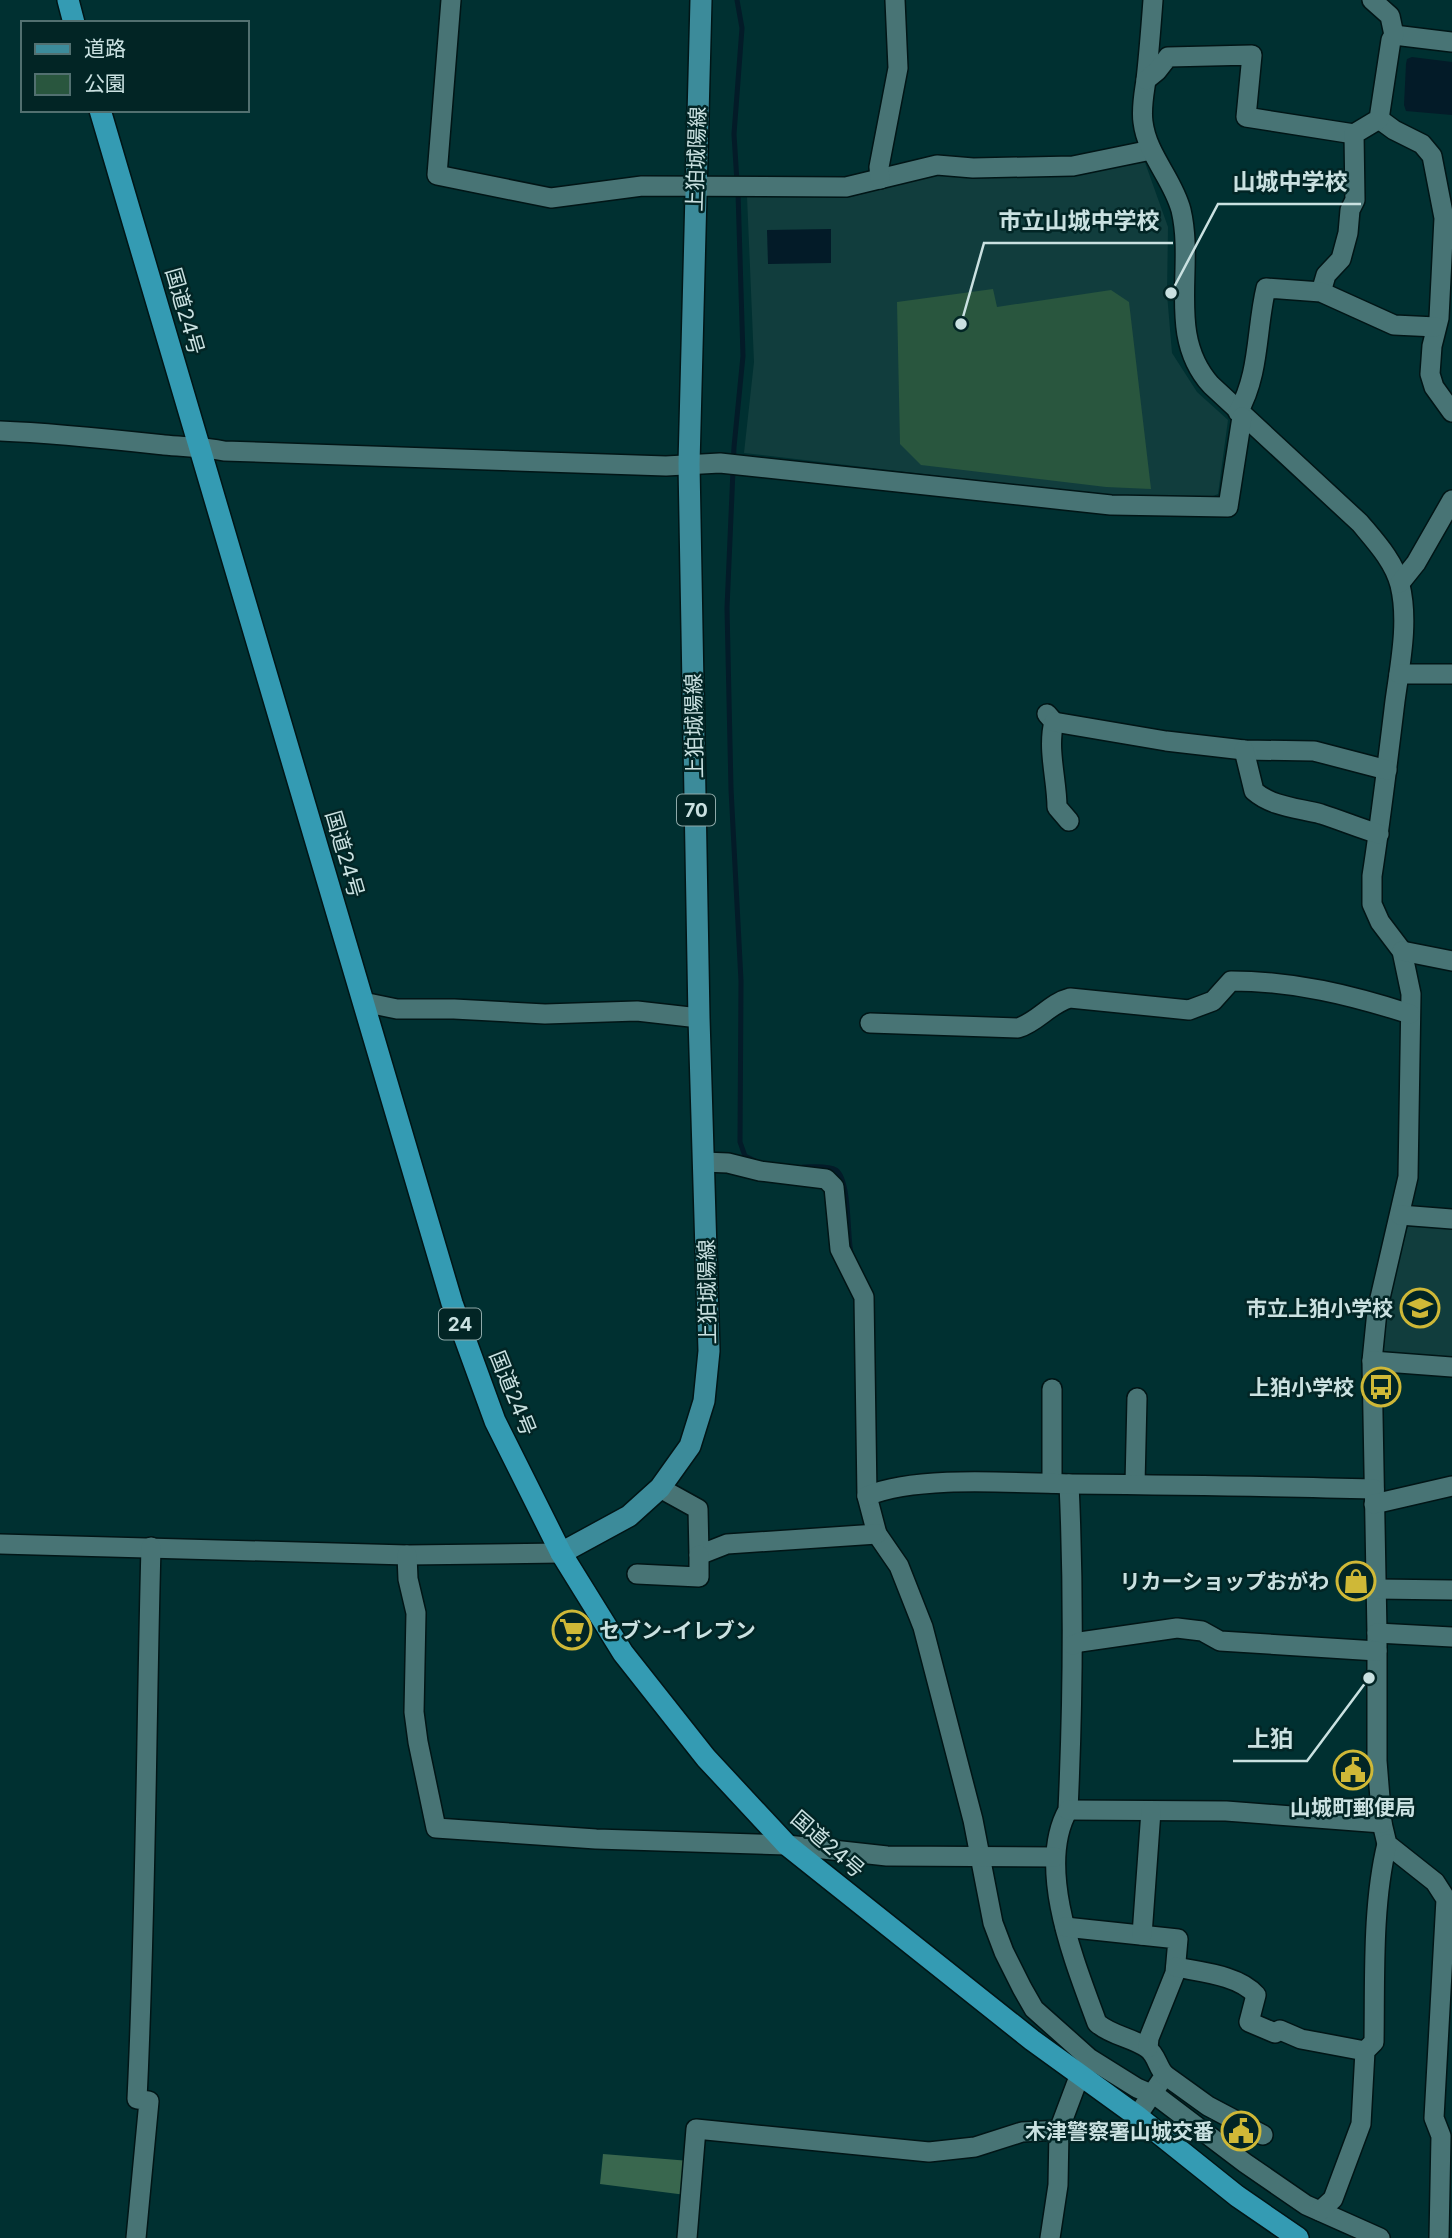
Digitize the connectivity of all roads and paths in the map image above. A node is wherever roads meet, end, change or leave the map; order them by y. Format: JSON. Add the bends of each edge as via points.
{"nodes":[{"id":1,"x":68,"y":0,"type":"edge"},
{"id":2,"x":451,"y":0,"type":"edge"},
{"id":3,"x":701,"y":0,"type":"edge"},
{"id":4,"x":895,"y":0,"type":"edge"},
{"id":5,"x":1153,"y":0,"type":"edge"},
{"id":6,"x":1372,"y":0,"type":"edge"},
{"id":7,"x":73,"y":21,"type":"edge"},
{"id":8,"x":1394,"y":35,"type":"junction"},
{"id":9,"x":1452,"y":42,"type":"edge"},
{"id":10,"x":1146,"y":80,"type":"junction"},
{"id":11,"x":101,"y":112,"type":"edge"},
{"id":12,"x":1379,"y":119,"type":"junction"},
{"id":13,"x":1354,"y":134,"type":"junction"},
{"id":14,"x":1151,"y":149,"type":"junction"},
{"id":15,"x":880,"y":179,"type":"junction"},
{"id":16,"x":695,"y":186,"type":"junction"},
{"id":17,"x":1448,"y":220,"type":"edge"},
{"id":18,"x":1321,"y":292,"type":"junction"},
{"id":19,"x":1443,"y":313,"type":"edge"},
{"id":20,"x":1452,"y":412,"type":"edge"},
{"id":21,"x":1240,"y":414,"type":"junction"},
{"id":22,"x":0,"y":431,"type":"edge"},
{"id":23,"x":199,"y":446,"type":"junction"},
{"id":24,"x":689,"y":464,"type":"junction"},
{"id":25,"x":1452,"y":500,"type":"edge"},
{"id":26,"x":1400,"y":583,"type":"junction"},
{"id":27,"x":1399,"y":674,"type":"junction"},
{"id":28,"x":1452,"y":674,"type":"edge"},
{"id":29,"x":1244,"y":750,"type":"junction"},
{"id":30,"x":1387,"y":770,"type":"junction"},
{"id":31,"x":1069,"y":821,"type":"dead end"},
{"id":32,"x":1379,"y":834,"type":"junction"},
{"id":33,"x":1402,"y":951,"type":"junction"},
{"id":34,"x":1452,"y":961,"type":"edge"},
{"id":35,"x":363,"y":1002,"type":"junction"},
{"id":36,"x":1410,"y":1014,"type":"junction"},
{"id":37,"x":699,"y":1018,"type":"junction"},
{"id":38,"x":870,"y":1023,"type":"dead end"},
{"id":39,"x":704,"y":1162,"type":"junction"},
{"id":40,"x":1400,"y":1215,"type":"junction"},
{"id":41,"x":1452,"y":1219,"type":"edge"},
{"id":42,"x":1372,"y":1361,"type":"junction"},
{"id":43,"x":1452,"y":1367,"type":"edge"},
{"id":44,"x":1052,"y":1389,"type":"dead end"},
{"id":45,"x":1137,"y":1398,"type":"dead end"},
{"id":46,"x":1061,"y":1484,"type":"junction"},
{"id":47,"x":1135,"y":1484,"type":"junction"},
{"id":48,"x":1452,"y":1486,"type":"edge"},
{"id":49,"x":660,"y":1489,"type":"junction"},
{"id":50,"x":867,"y":1496,"type":"junction"},
{"id":51,"x":1374,"y":1496,"type":"junction"},
{"id":52,"x":877,"y":1534,"type":"junction"},
{"id":53,"x":0,"y":1544,"type":"edge"},
{"id":54,"x":151,"y":1547,"type":"junction"},
{"id":55,"x":561,"y":1553,"type":"junction"},
{"id":56,"x":407,"y":1555,"type":"junction"},
{"id":57,"x":699,"y":1555,"type":"junction"},
{"id":58,"x":637,"y":1574,"type":"dead end"},
{"id":59,"x":1376,"y":1589,"type":"junction"},
{"id":60,"x":1452,"y":1590,"type":"edge"},
{"id":61,"x":1452,"y":1637,"type":"edge"},
{"id":62,"x":1377,"y":1642,"type":"junction"},
{"id":63,"x":1073,"y":1645,"type":"junction"},
{"id":64,"x":1068,"y":1810,"type":"junction"},
{"id":65,"x":1151,"y":1811,"type":"junction"},
{"id":66,"x":1382,"y":1823,"type":"junction"},
{"id":67,"x":1387,"y":1844,"type":"junction"},
{"id":68,"x":787,"y":1845,"type":"junction"},
{"id":69,"x":982,"y":1856,"type":"junction"},
{"id":70,"x":1055,"y":1857,"type":"junction"},
{"id":71,"x":1449,"y":1900,"type":"edge"},
{"id":72,"x":1065,"y":1927,"type":"junction"},
{"id":73,"x":1142,"y":1935,"type":"junction"},
{"id":74,"x":1176,"y":1967,"type":"junction"},
{"id":75,"x":1148,"y":2048,"type":"junction"},
{"id":76,"x":1365,"y":2051,"type":"junction"},
{"id":77,"x":1080,"y":2074,"type":"junction"},
{"id":78,"x":1165,"y":2076,"type":"junction"},
{"id":79,"x":1151,"y":2094,"type":"junction"},
{"id":80,"x":1137,"y":2116,"type":"junction"},
{"id":81,"x":1059,"y":2130,"type":"junction"},
{"id":82,"x":1263,"y":2134,"type":"dead end"},
{"id":83,"x":1446,"y":2135,"type":"edge"},
{"id":84,"x":1320,"y":2211,"type":"junction"},
{"id":85,"x":136,"y":2238,"type":"edge"},
{"id":86,"x":687,"y":2238,"type":"edge"},
{"id":87,"x":1050,"y":2238,"type":"edge"},
{"id":88,"x":1298,"y":2238,"type":"edge"},
{"id":89,"x":1380,"y":2238,"type":"edge"},
{"id":90,"x":1439,"y":2238,"type":"edge"}],
"edges":[{"from":1,"to":7,"type":"highway"},
{"from":2,"to":16,"type":"street","via":[[437,175],[551,198],[624,187]]},
{"from":3,"to":16,"type":"main road","name":"上狛城陽線","number":"70"},
{"from":4,"to":15,"type":"street","via":[[898,68]]},
{"from":5,"to":10,"type":"street"},
{"from":6,"to":8,"type":"street","via":[[1390,16]]},
{"from":8,"to":9,"type":"street"},
{"from":8,"to":12,"type":"street"},
{"from":10,"to":13,"type":"street","via":[[1168,57],[1252,55],[1246,117]]},
{"from":10,"to":14,"type":"street","via":[[1142,120]]},
{"from":11,"to":23,"type":"highway","name":"国道24号","number":"24"},
{"from":12,"to":13,"type":"street"},
{"from":12,"to":17,"type":"street","via":[[1422,144],[1432,156]]},
{"from":13,"to":18,"type":"street","via":[[1355,200],[1341,259],[1326,275]]},
{"from":14,"to":15,"type":"street","via":[[1073,166],[937,165]]},
{"from":14,"to":21,"type":"street","via":[[1175,191],[1181,213],[1189,347],[1204,378]]},
{"from":15,"to":16,"type":"street","via":[[846,187]]},
{"from":16,"to":24,"type":"main road","name":"上狛城陽線","number":"70"},
{"from":17,"to":19,"type":"street"},
{"from":18,"to":19,"type":"street","via":[[1395,325]]},
{"from":18,"to":21,"type":"street","via":[[1266,288],[1254,368]]},
{"from":19,"to":20,"type":"street","via":[[1430,356],[1430,374]]},
{"from":21,"to":24,"type":"street","via":[[1228,507],[1111,505],[733,464]]},
{"from":21,"to":26,"type":"street","via":[[1360,523],[1379,544]]},
{"from":22,"to":23,"type":"street"},
{"from":23,"to":24,"type":"street","via":[[560,463]]},
{"from":23,"to":35,"type":"highway","name":"国道24号","number":"24"},
{"from":24,"to":37,"type":"main road","name":"上狛城陽線","number":"70"},
{"from":25,"to":26,"type":"street"},
{"from":26,"to":27,"type":"street","via":[[1404,618]]},
{"from":27,"to":28,"type":"street"},
{"from":27,"to":30,"type":"street"},
{"from":29,"to":30,"type":"street","via":[[1314,751]]},
{"from":29,"to":31,"type":"street","via":[[1167,741],[1051,718],[1057,807]]},
{"from":29,"to":32,"type":"street","via":[[1259,796]]},
{"from":30,"to":32,"type":"street"},
{"from":32,"to":33,"type":"street","via":[[1372,904]]},
{"from":33,"to":34,"type":"street"},
{"from":33,"to":36,"type":"street"},
{"from":35,"to":37,"type":"street","via":[[397,1009],[545,1014],[636,1011]]},
{"from":35,"to":55,"type":"highway","name":"国道24号","number":"24","via":[[456,1314],[495,1421]]},
{"from":36,"to":38,"type":"street","via":[[1310,987],[1231,981],[1213,1001],[1189,1010],[1070,998],[1018,1028]]},
{"from":36,"to":40,"type":"street","via":[[1410,1149]]},
{"from":37,"to":39,"type":"main road","name":"上狛城陽線","number":"70"},
{"from":39,"to":49,"type":"main road","name":"上狛城陽線","number":"70","via":[[709,1351],[704,1401],[690,1446]]},
{"from":39,"to":50,"type":"street","via":[[826,1179],[835,1187],[840,1249],[864,1297]]},
{"from":40,"to":41,"type":"street"},
{"from":40,"to":42,"type":"street","via":[[1377,1311]]},
{"from":42,"to":43,"type":"street"},
{"from":42,"to":51,"type":"street"},
{"from":44,"to":46,"type":"street"},
{"from":45,"to":47,"type":"street"},
{"from":46,"to":47,"type":"street"},
{"from":46,"to":50,"type":"street","via":[[953,1483],[884,1489]]},
{"from":46,"to":63,"type":"street","via":[[1073,1587]]},
{"from":47,"to":51,"type":"street"},
{"from":48,"to":51,"type":"street"},
{"from":49,"to":55,"type":"main road","name":"上狛城陽線","number":"70","via":[[629,1516]]},
{"from":49,"to":57,"type":"street","via":[[698,1509]]},
{"from":50,"to":52,"type":"street"},
{"from":51,"to":59,"type":"street"},
{"from":52,"to":57,"type":"street","via":[[727,1544]]},
{"from":52,"to":69,"type":"street","via":[[899,1566],[923,1627]]},
{"from":53,"to":54,"type":"street"},
{"from":54,"to":56,"type":"street"},
{"from":54,"to":85,"type":"street","via":[[137,2099],[149,2101]]},
{"from":55,"to":56,"type":"street"},
{"from":55,"to":68,"type":"highway","name":"国道24号","number":"24","via":[[623,1653],[706,1758]]},
{"from":56,"to":68,"type":"street","via":[[416,1613],[414,1712],[436,1828]]},
{"from":57,"to":58,"type":"street","via":[[699,1577]]},
{"from":59,"to":60,"type":"street"},
{"from":59,"to":62,"type":"street"},
{"from":61,"to":62,"type":"street"},
{"from":62,"to":63,"type":"street","via":[[1220,1641],[1202,1631],[1177,1628]]},
{"from":62,"to":66,"type":"street"},
{"from":63,"to":64,"type":"street"},
{"from":64,"to":65,"type":"street"},
{"from":64,"to":70,"type":"street"},
{"from":65,"to":66,"type":"street","via":[[1226,1811]]},
{"from":65,"to":73,"type":"street"},
{"from":66,"to":67,"type":"street"},
{"from":67,"to":71,"type":"street","via":[[1435,1882]]},
{"from":67,"to":76,"type":"street","via":[[1378,1905],[1374,2042]]},
{"from":68,"to":69,"type":"street","via":[[887,1856]]},
{"from":68,"to":77,"type":"highway","name":"国道24号","number":"24"},
{"from":69,"to":70,"type":"street"},
{"from":69,"to":79,"type":"street","via":[[993,1923],[1034,2008],[1089,2058]]},
{"from":70,"to":72,"type":"street"},
{"from":71,"to":83,"type":"street","via":[[1434,2118]]},
{"from":72,"to":73,"type":"street"},
{"from":72,"to":75,"type":"street","via":[[1097,2023],[1107,2032]]},
{"from":73,"to":74,"type":"street","via":[[1178,1939]]},
{"from":74,"to":75,"type":"street"},
{"from":74,"to":76,"type":"street","via":[[1250,1988],[1256,2000],[1249,2022],[1275,2033],[1280,2030],[1301,2039]]},
{"from":75,"to":78,"type":"street"},
{"from":76,"to":84,"type":"street","via":[[1361,2124],[1334,2199]]},
{"from":77,"to":80,"type":"highway","name":"国道24号","number":"24"},
{"from":77,"to":81,"type":"street"},
{"from":78,"to":79,"type":"street"},
{"from":78,"to":82,"type":"street","via":[[1208,2106]]},
{"from":79,"to":80,"type":"street"},
{"from":79,"to":84,"type":"street"},
{"from":80,"to":88,"type":"highway","name":"国道24号","number":"24"},
{"from":81,"to":86,"type":"street","via":[[1022,2132],[975,2147],[929,2152],[696,2129]]},
{"from":81,"to":87,"type":"street","via":[[1058,2185]]},
{"from":83,"to":90,"type":"street"},
{"from":84,"to":89,"type":"street"}]}
